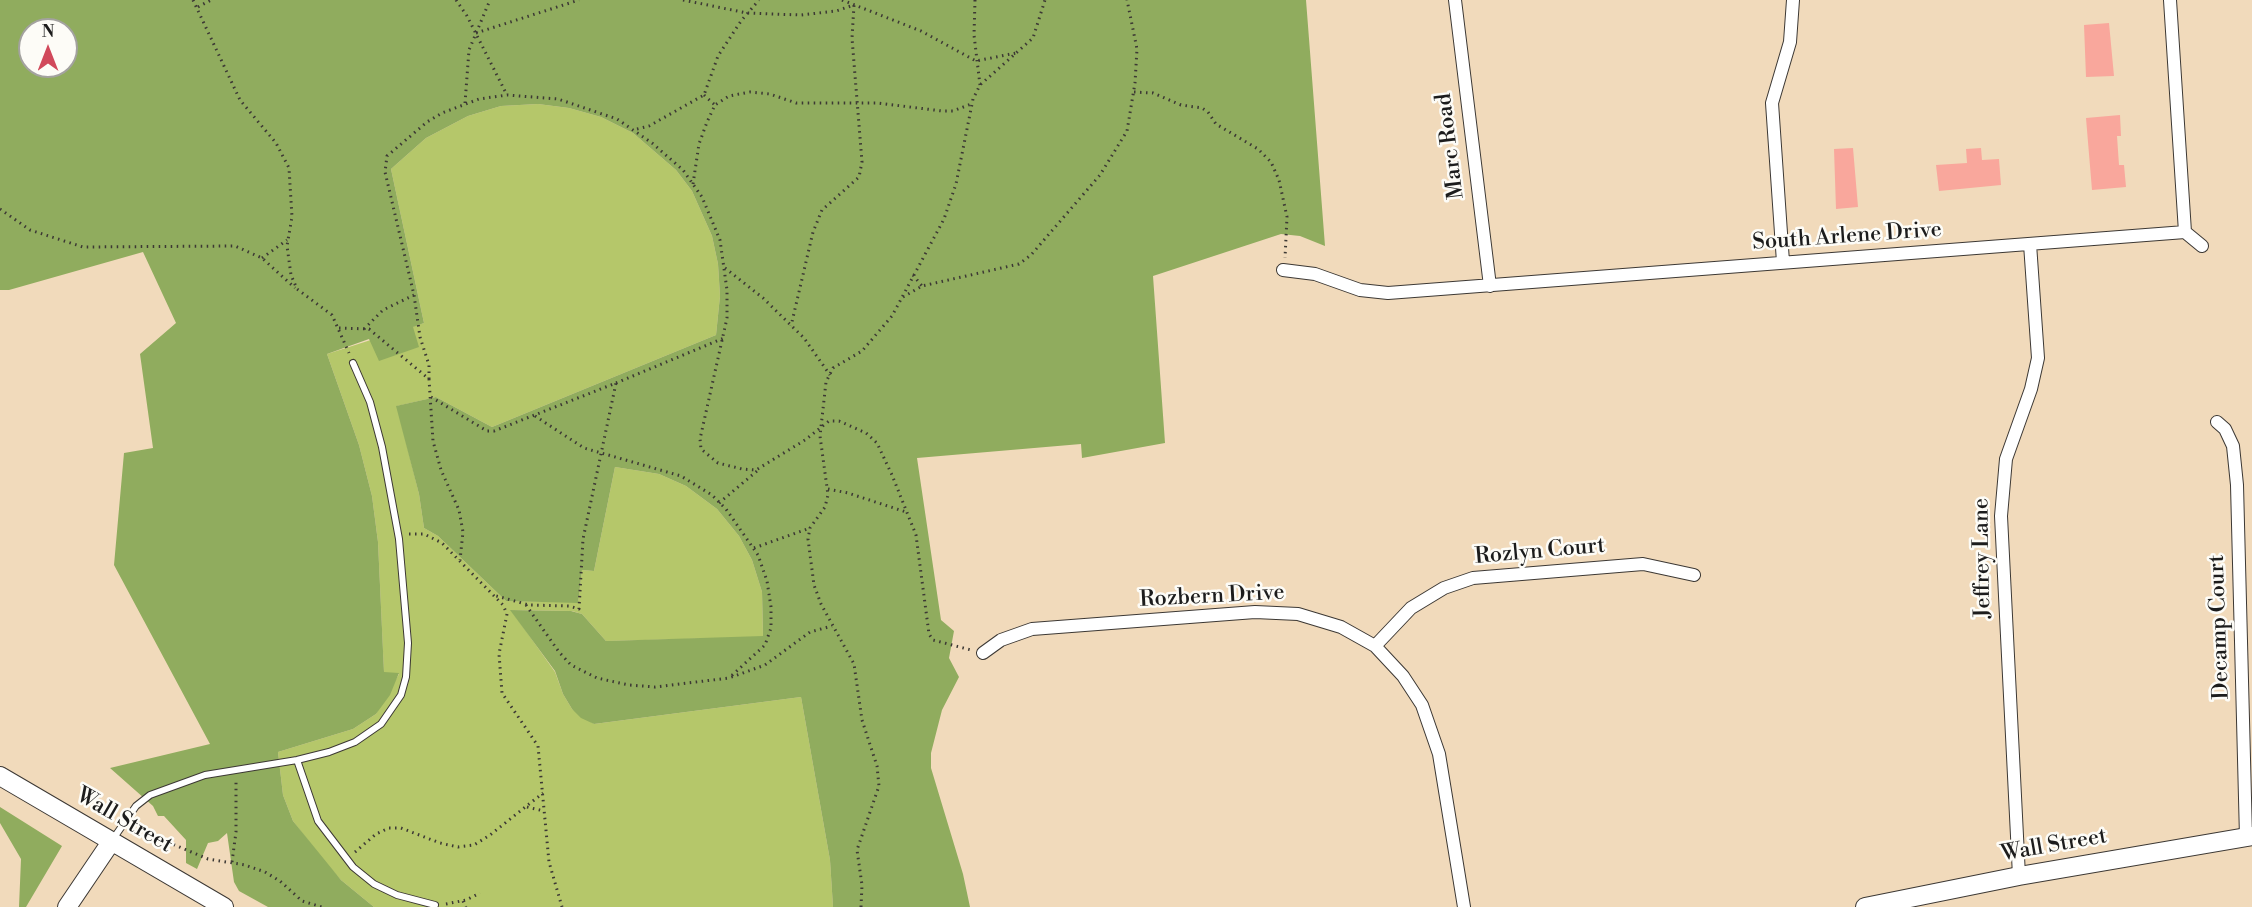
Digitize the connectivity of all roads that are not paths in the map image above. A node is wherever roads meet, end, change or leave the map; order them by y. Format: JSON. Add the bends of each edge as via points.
{"nodes":[{"id":1,"x":1455,"y":0,"type":"edge"},
{"id":2,"x":1792,"y":0,"type":"edge"},
{"id":3,"x":2170,"y":0,"type":"edge"},
{"id":4,"x":2185,"y":232,"type":"junction"},
{"id":5,"x":2030,"y":244,"type":"junction"},
{"id":6,"x":2202,"y":246,"type":"dead end"},
{"id":7,"x":1783,"y":262,"type":"junction"},
{"id":8,"x":1283,"y":270,"type":"road end"},
{"id":9,"x":1490,"y":286,"type":"junction"},
{"id":10,"x":353,"y":363,"type":"road end"},
{"id":11,"x":2217,"y":422,"type":"dead end"},
{"id":12,"x":1694,"y":575,"type":"dead end"},
{"id":13,"x":1375,"y":646,"type":"junction"},
{"id":14,"x":983,"y":653,"type":"road end"},
{"id":15,"x":297,"y":760,"type":"junction"},
{"id":16,"x":0,"y":776,"type":"edge"},
{"id":17,"x":2249,"y":836,"type":"edge"},
{"id":18,"x":111,"y":842,"type":"junction"},
{"id":19,"x":2019,"y":876,"type":"junction"},
{"id":20,"x":435,"y":905,"type":"road end"},
{"id":21,"x":66,"y":907,"type":"edge"},
{"id":22,"x":224,"y":907,"type":"edge"},
{"id":23,"x":1464,"y":907,"type":"edge"},
{"id":24,"x":1865,"y":907,"type":"edge"}],
"edges":[{"from":1,"to":9,"type":"street","name":"Marc Road"},
{"from":2,"to":7,"type":"street","via":[[1790,42],[1772,103]]},
{"from":3,"to":4,"type":"street"},
{"from":4,"to":5,"type":"street","name":"South Arlene Drive"},
{"from":4,"to":6,"type":"street"},
{"from":5,"to":7,"type":"street","name":"South Arlene Drive"},
{"from":5,"to":19,"type":"street","name":"Jeffrey Lane","via":[[2038,358],[2006,459],[2001,516]]},
{"from":7,"to":9,"type":"street","name":"South Arlene Drive"},
{"from":8,"to":9,"type":"street","name":"South Arlene Drive","via":[[1315,274],[1360,290],[1378,292]]},
{"from":10,"to":15,"type":"lane","via":[[370,402],[382,447],[398,535],[408,643],[406,677],[401,695],[381,724],[355,742]]},
{"from":11,"to":17,"type":"street","name":"Decamp Court","via":[[2233,446],[2237,485]]},
{"from":12,"to":13,"type":"street","name":"Rozlyn Court","via":[[1643,564],[1473,578],[1444,588],[1411,608]]},
{"from":13,"to":14,"type":"street","name":"Rozbern Drive","via":[[1317,618],[1273,612],[1032,629],[1001,640]]},
{"from":13,"to":23,"type":"street","name":"Rozbern Drive","via":[[1403,676],[1434,732]]},
{"from":15,"to":18,"type":"lane","via":[[205,775],[150,795],[136,806]]},
{"from":15,"to":20,"type":"lane","via":[[318,821],[347,860],[374,884],[397,896]]},
{"from":16,"to":18,"type":"street","name":"Wall Street"},
{"from":17,"to":19,"type":"street","name":"Wall Street"},
{"from":18,"to":21,"type":"street"},
{"from":18,"to":22,"type":"street","name":"Wall Street"},
{"from":19,"to":24,"type":"street","name":"Wall Street"}]}
